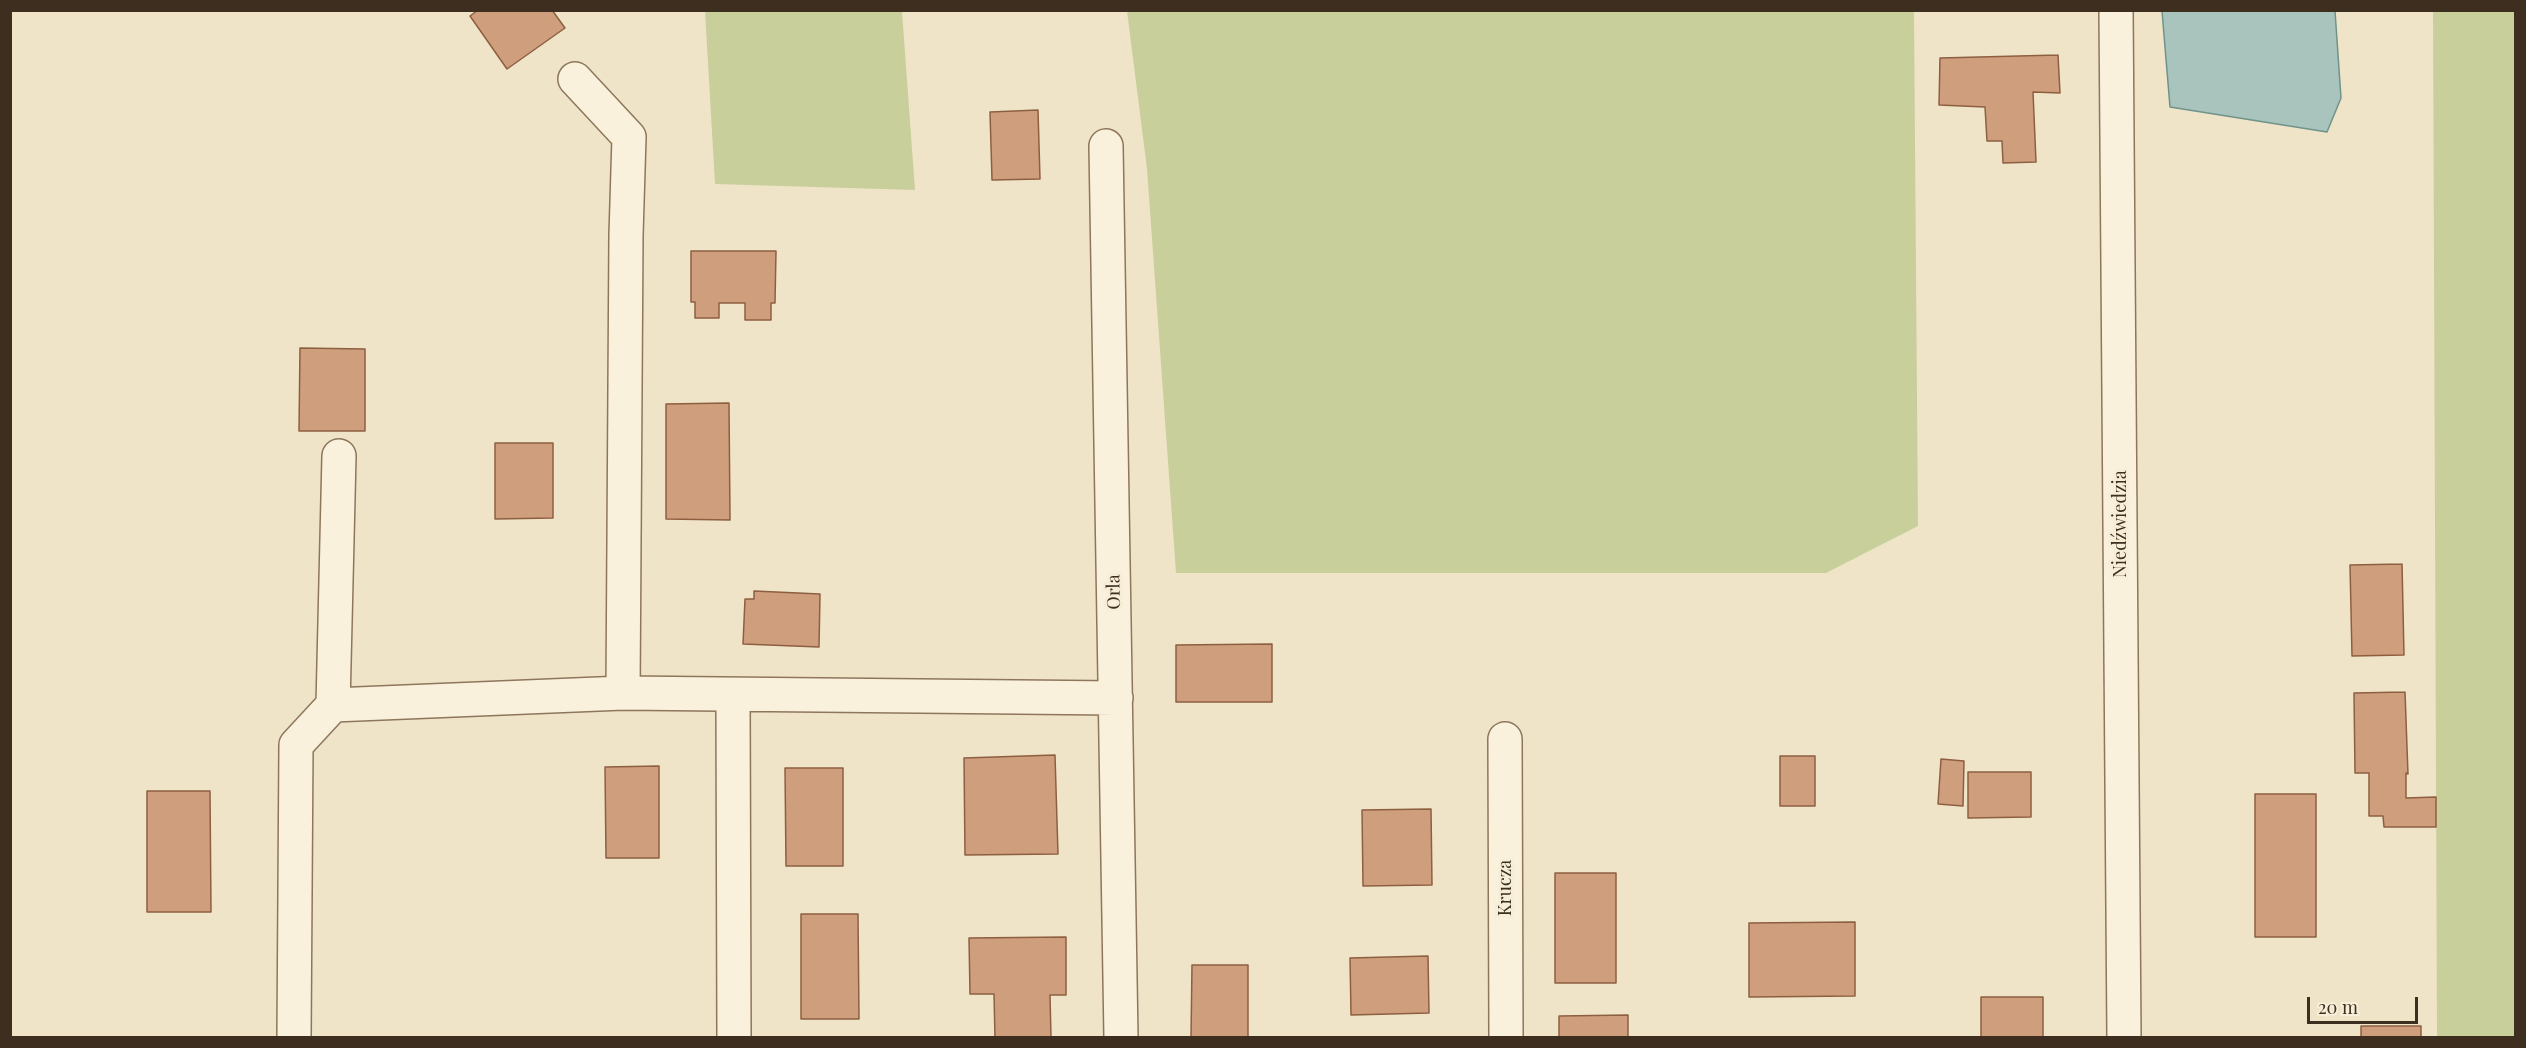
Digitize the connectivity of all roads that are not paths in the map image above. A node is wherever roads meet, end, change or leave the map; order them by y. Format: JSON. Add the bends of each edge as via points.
{"nodes":[{"id":1,"x":2116,"y":10,"type":"edge"},
{"id":2,"x":575,"y":79,"type":"dead end"},
{"id":3,"x":1106,"y":146,"type":"dead end"},
{"id":4,"x":339,"y":456,"type":"dead end"},
{"id":5,"x":623,"y":693,"type":"junction"},
{"id":6,"x":733,"y":695,"type":"junction"},
{"id":7,"x":1116,"y":698,"type":"junction"},
{"id":8,"x":333,"y":705,"type":"junction"},
{"id":9,"x":1505,"y":739,"type":"dead end"},
{"id":10,"x":294,"y":1038,"type":"edge"},
{"id":11,"x":734,"y":1038,"type":"edge"},
{"id":12,"x":1120,"y":1038,"type":"edge"},
{"id":13,"x":1506,"y":1038,"type":"edge"},
{"id":14,"x":2124,"y":1038,"type":"edge"}],
"edges":[{"from":1,"to":14,"type":"street","name":"Niedźwiedzia"},
{"from":2,"to":5,"type":"street","via":[[629,137]]},
{"from":3,"to":7,"type":"street","name":"Orla"},
{"from":4,"to":8,"type":"street"},
{"from":5,"to":6,"type":"street"},
{"from":5,"to":8,"type":"street"},
{"from":6,"to":7,"type":"street"},
{"from":6,"to":11,"type":"street"},
{"from":7,"to":12,"type":"street","name":"Orla"},
{"from":8,"to":10,"type":"street","via":[[296,744]]},
{"from":9,"to":13,"type":"street","name":"Krucza"}]}
